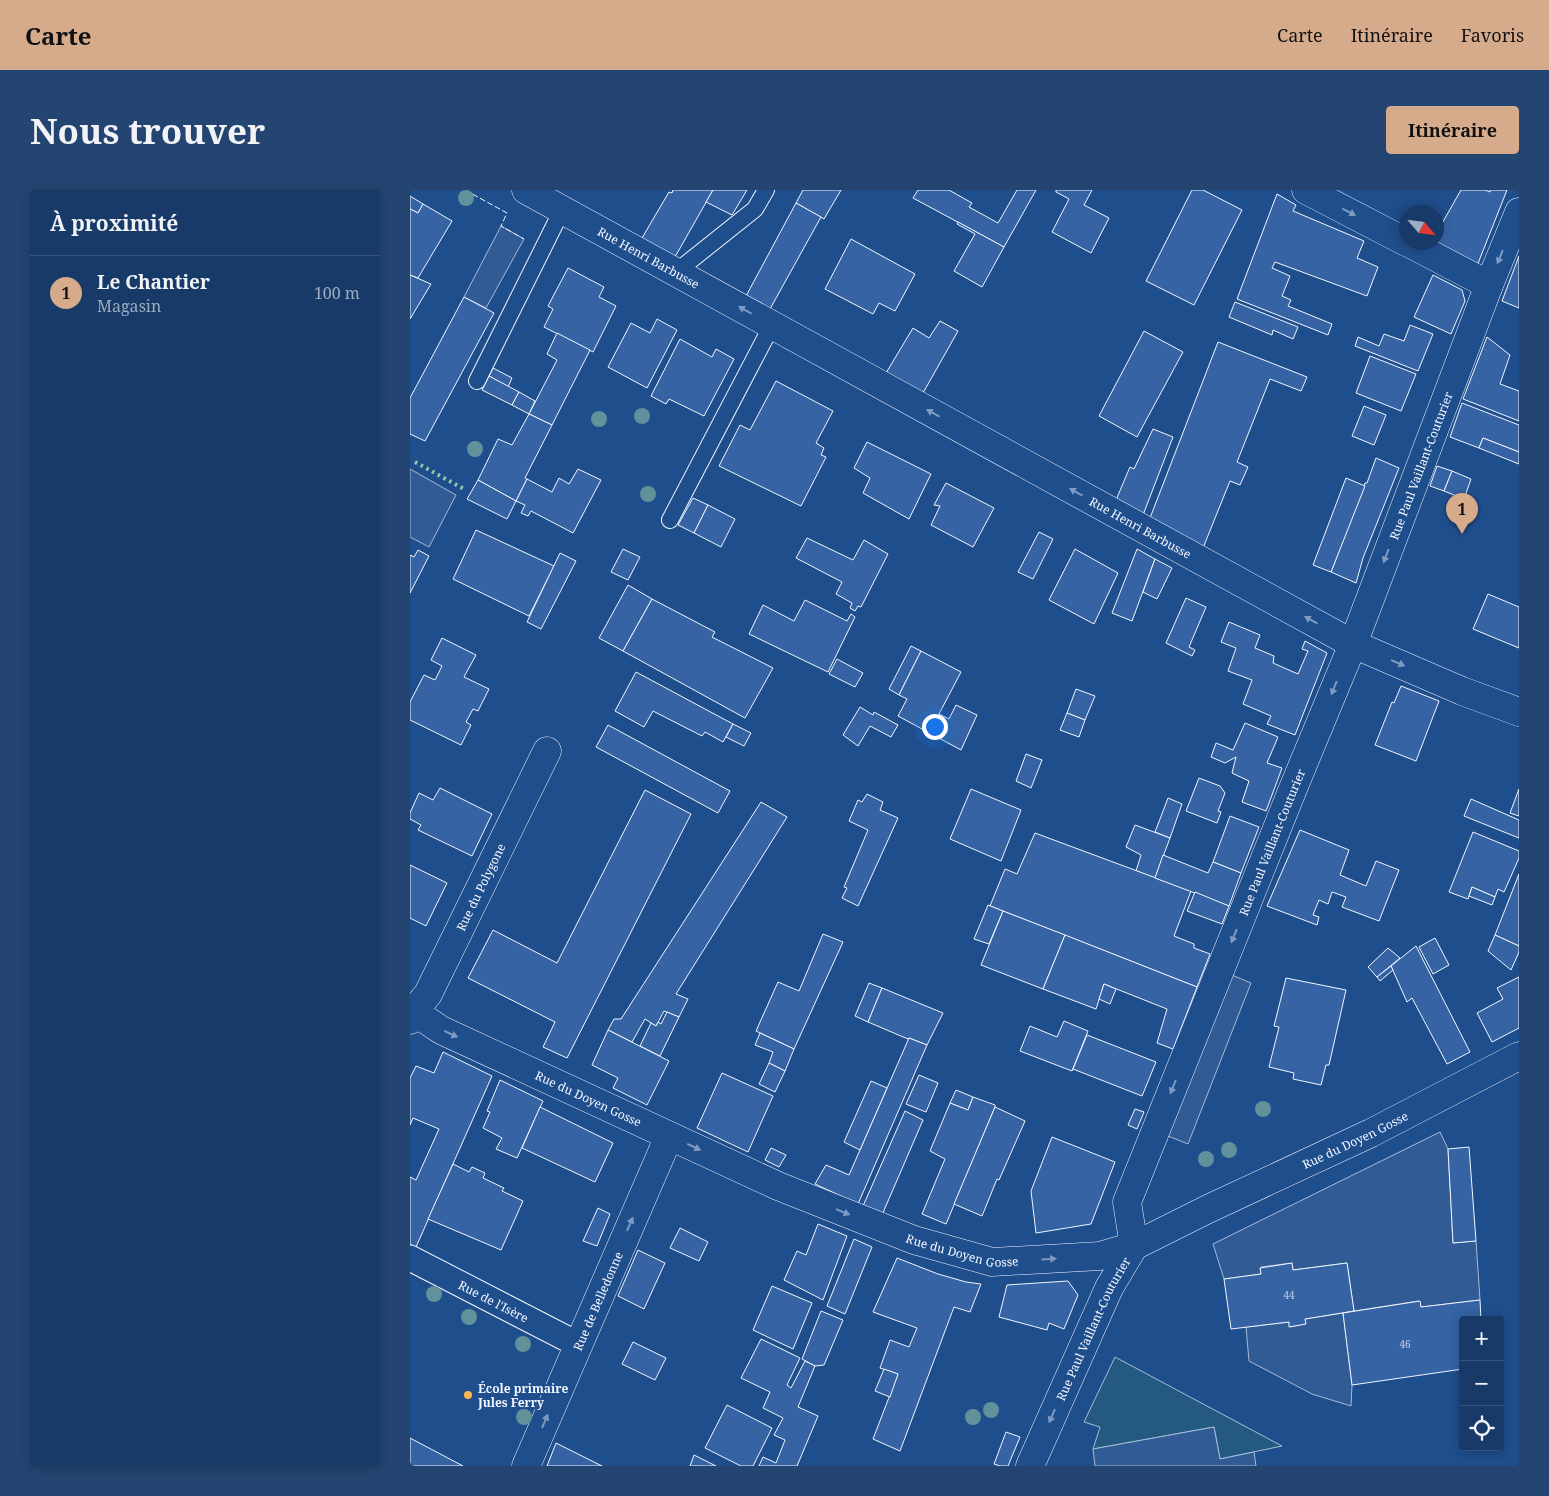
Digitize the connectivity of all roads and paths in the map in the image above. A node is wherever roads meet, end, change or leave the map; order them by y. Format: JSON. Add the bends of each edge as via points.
{"nodes":[{"id":1,"x":526,"y":190,"type":"edge"},
{"id":2,"x":766,"y":190,"type":"edge"},
{"id":3,"x":1306,"y":190,"type":"edge"},
{"id":4,"x":562,"y":210,"type":"junction"},
{"id":5,"x":1519,"y":212,"type":"edge"},
{"id":6,"x":1399,"y":238,"type":"edge"},
{"id":7,"x":1422,"y":250,"type":"edge"},
{"id":8,"x":676,"y":272,"type":"junction"},
{"id":9,"x":1489,"y":285,"type":"junction"},
{"id":10,"x":772,"y":325,"type":"junction"},
{"id":11,"x":477,"y":381,"type":"dead end"},
{"id":12,"x":670,"y":520,"type":"dead end"},
{"id":13,"x":1353,"y":644,"type":"junction"},
{"id":14,"x":1519,"y":712,"type":"edge"},
{"id":15,"x":547,"y":751,"type":"dead end"},
{"id":16,"x":411,"y":1013,"type":"edge"},
{"id":17,"x":1519,"y":1056,"type":"edge"},
{"id":18,"x":668,"y":1135,"type":"junction"},
{"id":19,"x":1134,"y":1246,"type":"junction"},
{"id":20,"x":410,"y":1258,"type":"edge"},
{"id":21,"x":578,"y":1344,"type":"junction"},
{"id":22,"x":526,"y":1466,"type":"edge"},
{"id":23,"x":1030,"y":1466,"type":"edge"}],
"edges":[{"from":1,"to":4,"type":"street","name":"Rue Henri Barbusse"},
{"from":2,"to":8,"type":"lane","via":[[755,209]]},
{"from":3,"to":6,"type":"street","one_way":true},
{"from":4,"to":8,"type":"street","name":"Rue Henri Barbusse"},
{"from":4,"to":11,"type":"lane"},
{"from":5,"to":9,"type":"street","name":"Rue Paul Vaillant-Couturier","one_way":true},
{"from":7,"to":9,"type":"street"},
{"from":10,"to":8,"type":"street","name":"Rue Henri Barbusse","one_way":true},
{"from":9,"to":13,"type":"street","name":"Rue Paul Vaillant-Couturier","one_way":true},
{"from":10,"to":12,"type":"lane"},
{"from":13,"to":10,"type":"street","name":"Rue Henri Barbusse","one_way":true},
{"from":13,"to":14,"type":"street","name":"Rue Henri Barbusse","one_way":true},
{"from":13,"to":19,"type":"street","name":"Rue Paul Vaillant-Couturier","one_way":true,"via":[[1127,1202]]},
{"from":15,"to":16,"type":"street","name":"Rue du Polygone","via":[[428,994]]},
{"from":16,"to":18,"type":"street","name":"Rue du Doyen Gosse","one_way":true},
{"from":17,"to":19,"type":"street","name":"Rue du Doyen Gosse","via":[[1371,1133]]},
{"from":18,"to":19,"type":"street","name":"Rue du Doyen Gosse","one_way":true,"via":[[778,1186],[914,1240],[992,1262],[1100,1256]]},
{"from":21,"to":18,"type":"street","name":"Rue de Belledonne","one_way":true},
{"from":19,"to":23,"type":"street","name":"Rue Paul Vaillant-Couturier","one_way":true,"via":[[1109,1288]]},
{"from":20,"to":21,"type":"street","name":"Rue de l'Isère"},
{"from":22,"to":21,"type":"street","name":"Rue de Belledonne","one_way":true}]}
